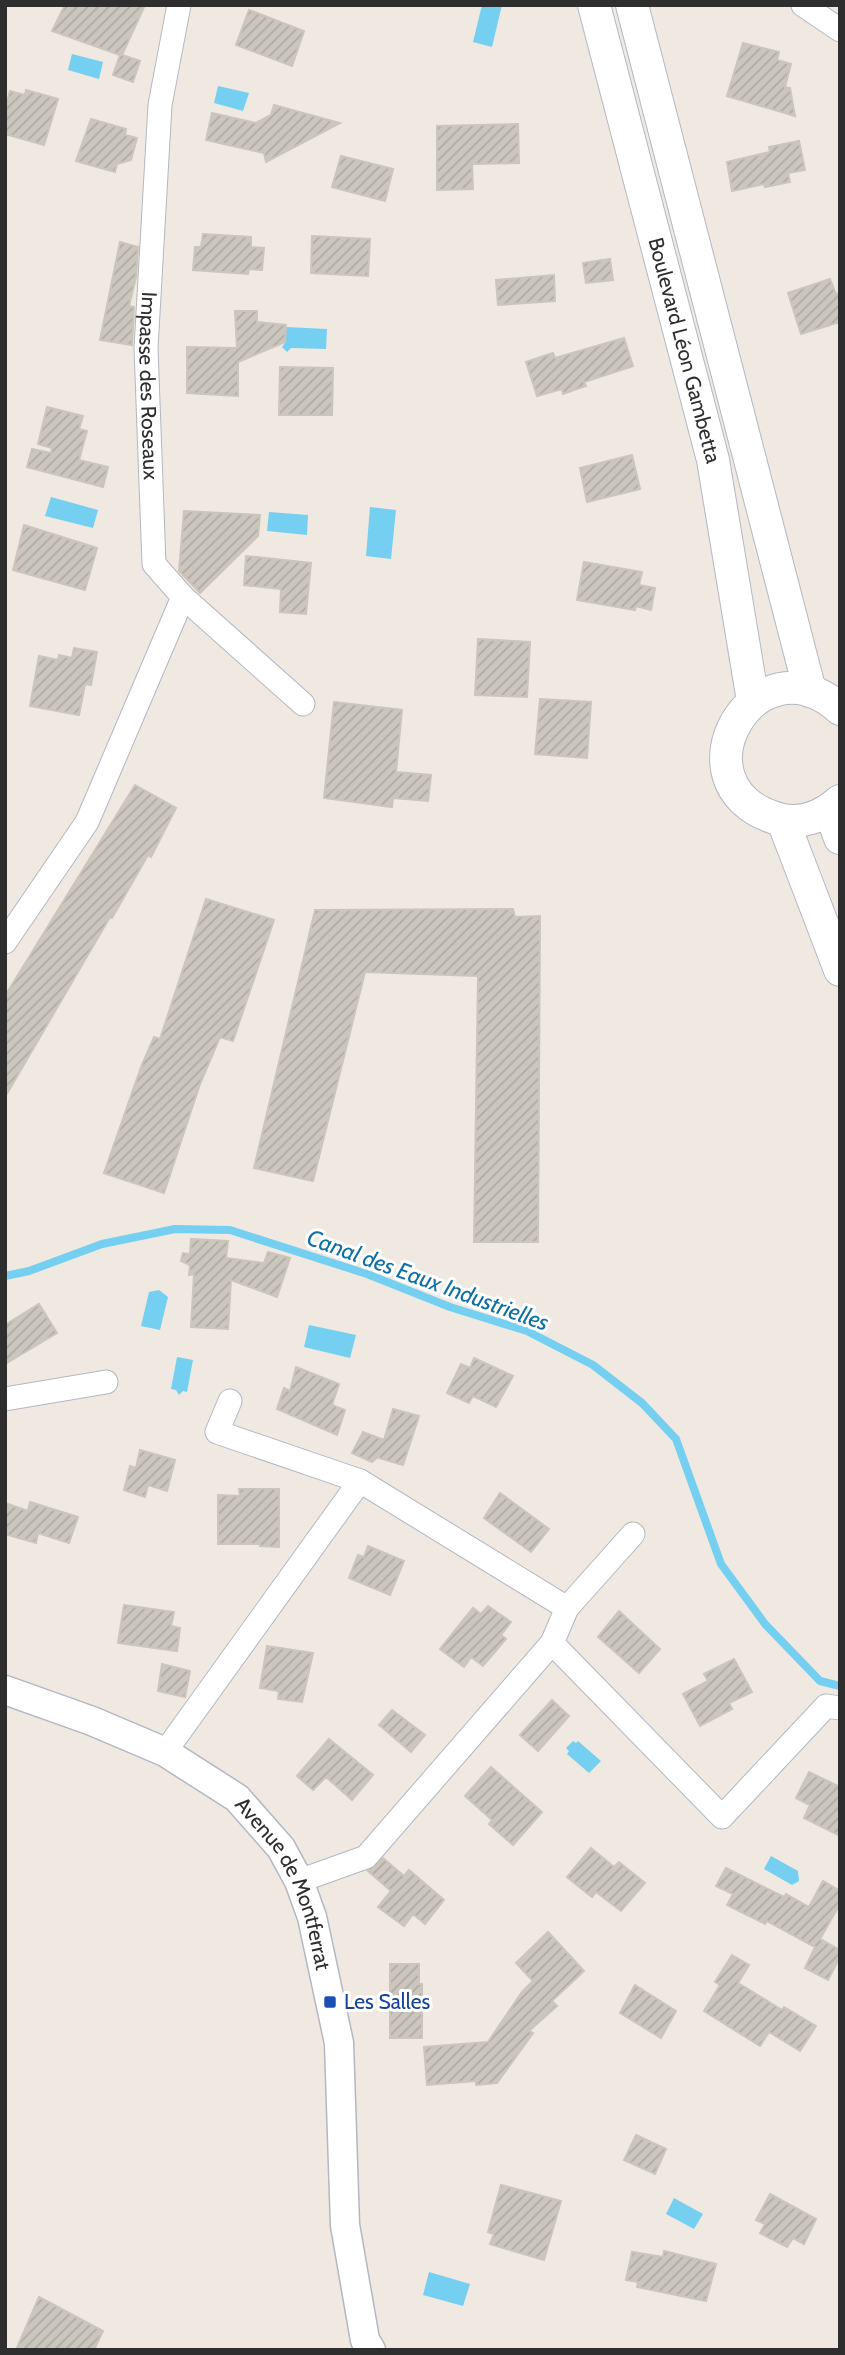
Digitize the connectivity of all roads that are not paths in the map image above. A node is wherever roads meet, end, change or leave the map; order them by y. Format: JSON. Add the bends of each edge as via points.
{"nodes":[{"id":1,"x":179,"y":5,"type":"edge"},
{"id":2,"x":594,"y":5,"type":"edge"},
{"id":3,"x":632,"y":5,"type":"edge"},
{"id":4,"x":803,"y":5,"type":"edge"},
{"id":5,"x":840,"y":30,"type":"edge"},
{"id":6,"x":183,"y":597,"type":"junction"},
{"id":7,"x":810,"y":691,"type":"junction"},
{"id":8,"x":753,"y":701,"type":"junction"},
{"id":9,"x":303,"y":704,"type":"dead end"},
{"id":10,"x":840,"y":709,"type":"edge"},
{"id":11,"x":836,"y":816,"type":"edge"},
{"id":12,"x":783,"y":821,"type":"junction"},
{"id":13,"x":5,"y":942,"type":"edge"},
{"id":14,"x":840,"y":971,"type":"edge"},
{"id":15,"x":106,"y":1382,"type":"dead end"},
{"id":16,"x":5,"y":1399,"type":"edge"},
{"id":17,"x":230,"y":1401,"type":"dead end"},
{"id":18,"x":360,"y":1481,"type":"junction"},
{"id":19,"x":633,"y":1534,"type":"dead end"},
{"id":20,"x":567,"y":1608,"type":"junction"},
{"id":21,"x":552,"y":1643,"type":"junction"},
{"id":22,"x":5,"y":1690,"type":"edge"},
{"id":23,"x":840,"y":1708,"type":"edge"},
{"id":24,"x":165,"y":1752,"type":"junction"},
{"id":25,"x":299,"y":1881,"type":"junction"},
{"id":26,"x":364,"y":2347,"type":"edge"}],
"edges":[{"from":1,"to":6,"type":"street","name":"Impasse des Roseaux","via":[[160,105],[146,348],[154,564]]},
{"from":2,"to":8,"type":"main road","name":"Boulevard Léon Gambetta","via":[[713,460]]},
{"from":3,"to":7,"type":"main road","name":"Boulevard Léon Gambetta"},
{"from":4,"to":5,"type":"street"},
{"from":6,"to":9,"type":"street","name":"Impasse des Roseaux"},
{"from":6,"to":13,"type":"street","via":[[87,822]]},
{"from":7,"to":8,"type":"main road","via":[[790,688]]},
{"from":7,"to":10,"type":"main road"},
{"from":8,"to":12,"type":"main road","via":[[737,718],[728,738],[726,760],[744,801]]},
{"from":11,"to":12,"type":"main road"},
{"from":12,"to":14,"type":"main road"},
{"from":15,"to":16,"type":"street"},
{"from":17,"to":18,"type":"street","via":[[216,1432]]},
{"from":18,"to":20,"type":"street"},
{"from":18,"to":24,"type":"street"},
{"from":19,"to":20,"type":"street"},
{"from":20,"to":21,"type":"street"},
{"from":21,"to":23,"type":"street","via":[[722,1817],[826,1706]]},
{"from":21,"to":25,"type":"street","via":[[366,1857]]},
{"from":22,"to":24,"type":"street","name":"Avenue de Montferrat"},
{"from":24,"to":25,"type":"street","name":"Avenue de Montferrat","via":[[237,1798],[281,1848]]},
{"from":25,"to":26,"type":"street","name":"Avenue de Montferrat","via":[[312,1917],[339,2043],[345,2225]]}]}
